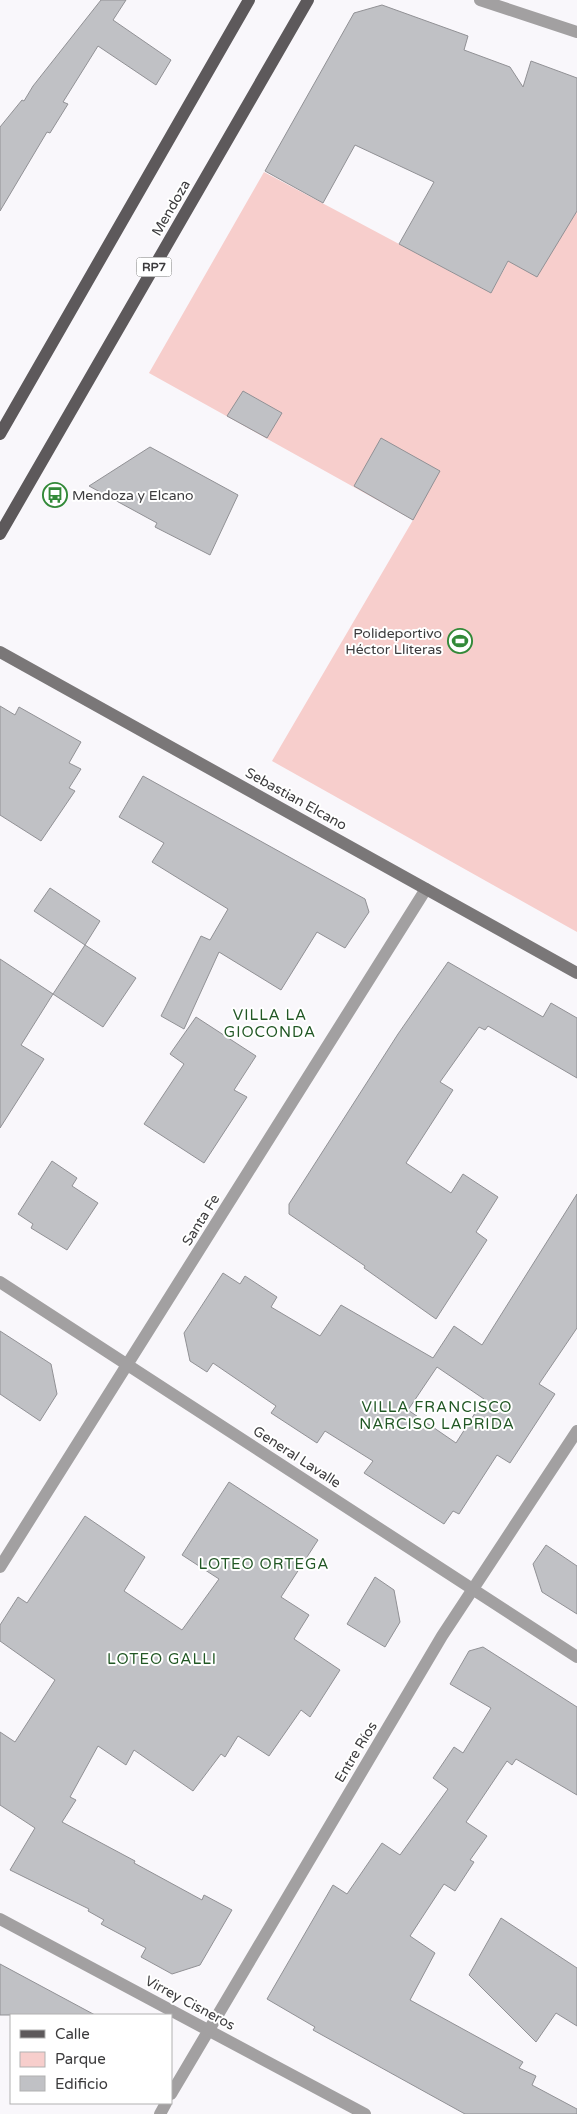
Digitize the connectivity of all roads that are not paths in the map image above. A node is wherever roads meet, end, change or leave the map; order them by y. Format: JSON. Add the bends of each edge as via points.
{"nodes":[{"id":1,"x":249,"y":0,"type":"edge"},
{"id":2,"x":308,"y":0,"type":"edge"},
{"id":3,"x":480,"y":0,"type":"edge"},
{"id":4,"x":577,"y":32,"type":"edge"},
{"id":5,"x":0,"y":434,"type":"edge"},
{"id":6,"x":0,"y":534,"type":"edge"},
{"id":7,"x":0,"y":652,"type":"edge"},
{"id":8,"x":426,"y":889,"type":"junction"},
{"id":9,"x":577,"y":973,"type":"edge"},
{"id":10,"x":0,"y":1282,"type":"edge"},
{"id":11,"x":127,"y":1365,"type":"junction"},
{"id":12,"x":577,"y":1431,"type":"edge"},
{"id":13,"x":0,"y":1567,"type":"edge"},
{"id":14,"x":473,"y":1590,"type":"junction"},
{"id":15,"x":577,"y":1658,"type":"edge"},
{"id":16,"x":0,"y":1919,"type":"edge"},
{"id":17,"x":209,"y":2031,"type":"junction"},
{"id":18,"x":172,"y":2092,"type":"edge"},
{"id":19,"x":365,"y":2114,"type":"edge"}],
"edges":[{"from":1,"to":5,"type":"main road"},
{"from":2,"to":6,"type":"main road","name":"Mendoza","number":"RP7"},
{"from":3,"to":4,"type":"street"},
{"from":7,"to":8,"type":"street","name":"Sebastian Elcano"},
{"from":8,"to":9,"type":"street","name":"Sebastian Elcano"},
{"from":8,"to":11,"type":"street","name":"Santa Fe"},
{"from":10,"to":11,"type":"street","name":"General Lavalle"},
{"from":11,"to":13,"type":"street","name":"Santa Fe"},
{"from":11,"to":14,"type":"street","name":"General Lavalle"},
{"from":12,"to":14,"type":"street","name":"Entre Ríos"},
{"from":14,"to":15,"type":"street","name":"General Lavalle"},
{"from":14,"to":17,"type":"street","name":"Entre Ríos","via":[[442,1636]]},
{"from":16,"to":17,"type":"street","name":"Virrey Cisneros"},
{"from":17,"to":18,"type":"street","name":"Entre Ríos"},
{"from":17,"to":19,"type":"street","name":"Virrey Cisneros"}]}
